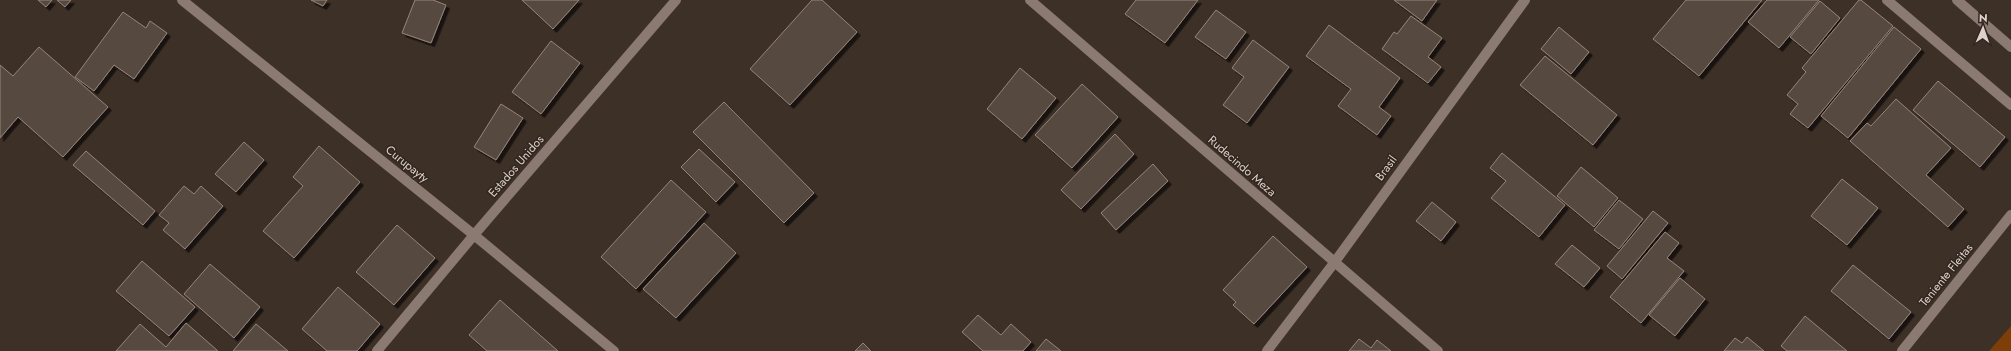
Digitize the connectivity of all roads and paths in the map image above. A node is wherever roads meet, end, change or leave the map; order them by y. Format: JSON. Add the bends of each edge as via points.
{"nodes":[{"id":1,"x":182,"y":0,"type":"edge"},
{"id":2,"x":676,"y":0,"type":"edge"},
{"id":3,"x":1030,"y":0,"type":"edge"},
{"id":4,"x":1525,"y":0,"type":"edge"},
{"id":5,"x":1887,"y":0,"type":"edge"},
{"id":6,"x":1957,"y":0,"type":"edge"},
{"id":7,"x":2011,"y":47,"type":"edge"},
{"id":8,"x":2011,"y":105,"type":"edge"},
{"id":9,"x":2011,"y":215,"type":"edge"},
{"id":10,"x":474,"y":235,"type":"junction"},
{"id":11,"x":1334,"y":263,"type":"junction"},
{"id":12,"x":377,"y":351,"type":"edge"},
{"id":13,"x":614,"y":351,"type":"edge"},
{"id":14,"x":1267,"y":351,"type":"edge"},
{"id":15,"x":1438,"y":351,"type":"edge"},
{"id":16,"x":1902,"y":351,"type":"edge"}],
"edges":[{"from":1,"to":10,"type":"street","name":"Curupayty"},
{"from":2,"to":10,"type":"street","name":"Estados Unidos"},
{"from":3,"to":11,"type":"street","name":"Rudecindo Meza"},
{"from":4,"to":11,"type":"street","name":"Brasil"},
{"from":5,"to":8,"type":"street"},
{"from":6,"to":7,"type":"street"},
{"from":9,"to":16,"type":"street","name":"Teniente Fleitas"},
{"from":10,"to":12,"type":"street","name":"Estados Unidos"},
{"from":10,"to":13,"type":"street","name":"Curupayty"},
{"from":11,"to":14,"type":"street","name":"Brasil"},
{"from":11,"to":15,"type":"street","name":"Rudecindo Meza"}]}
